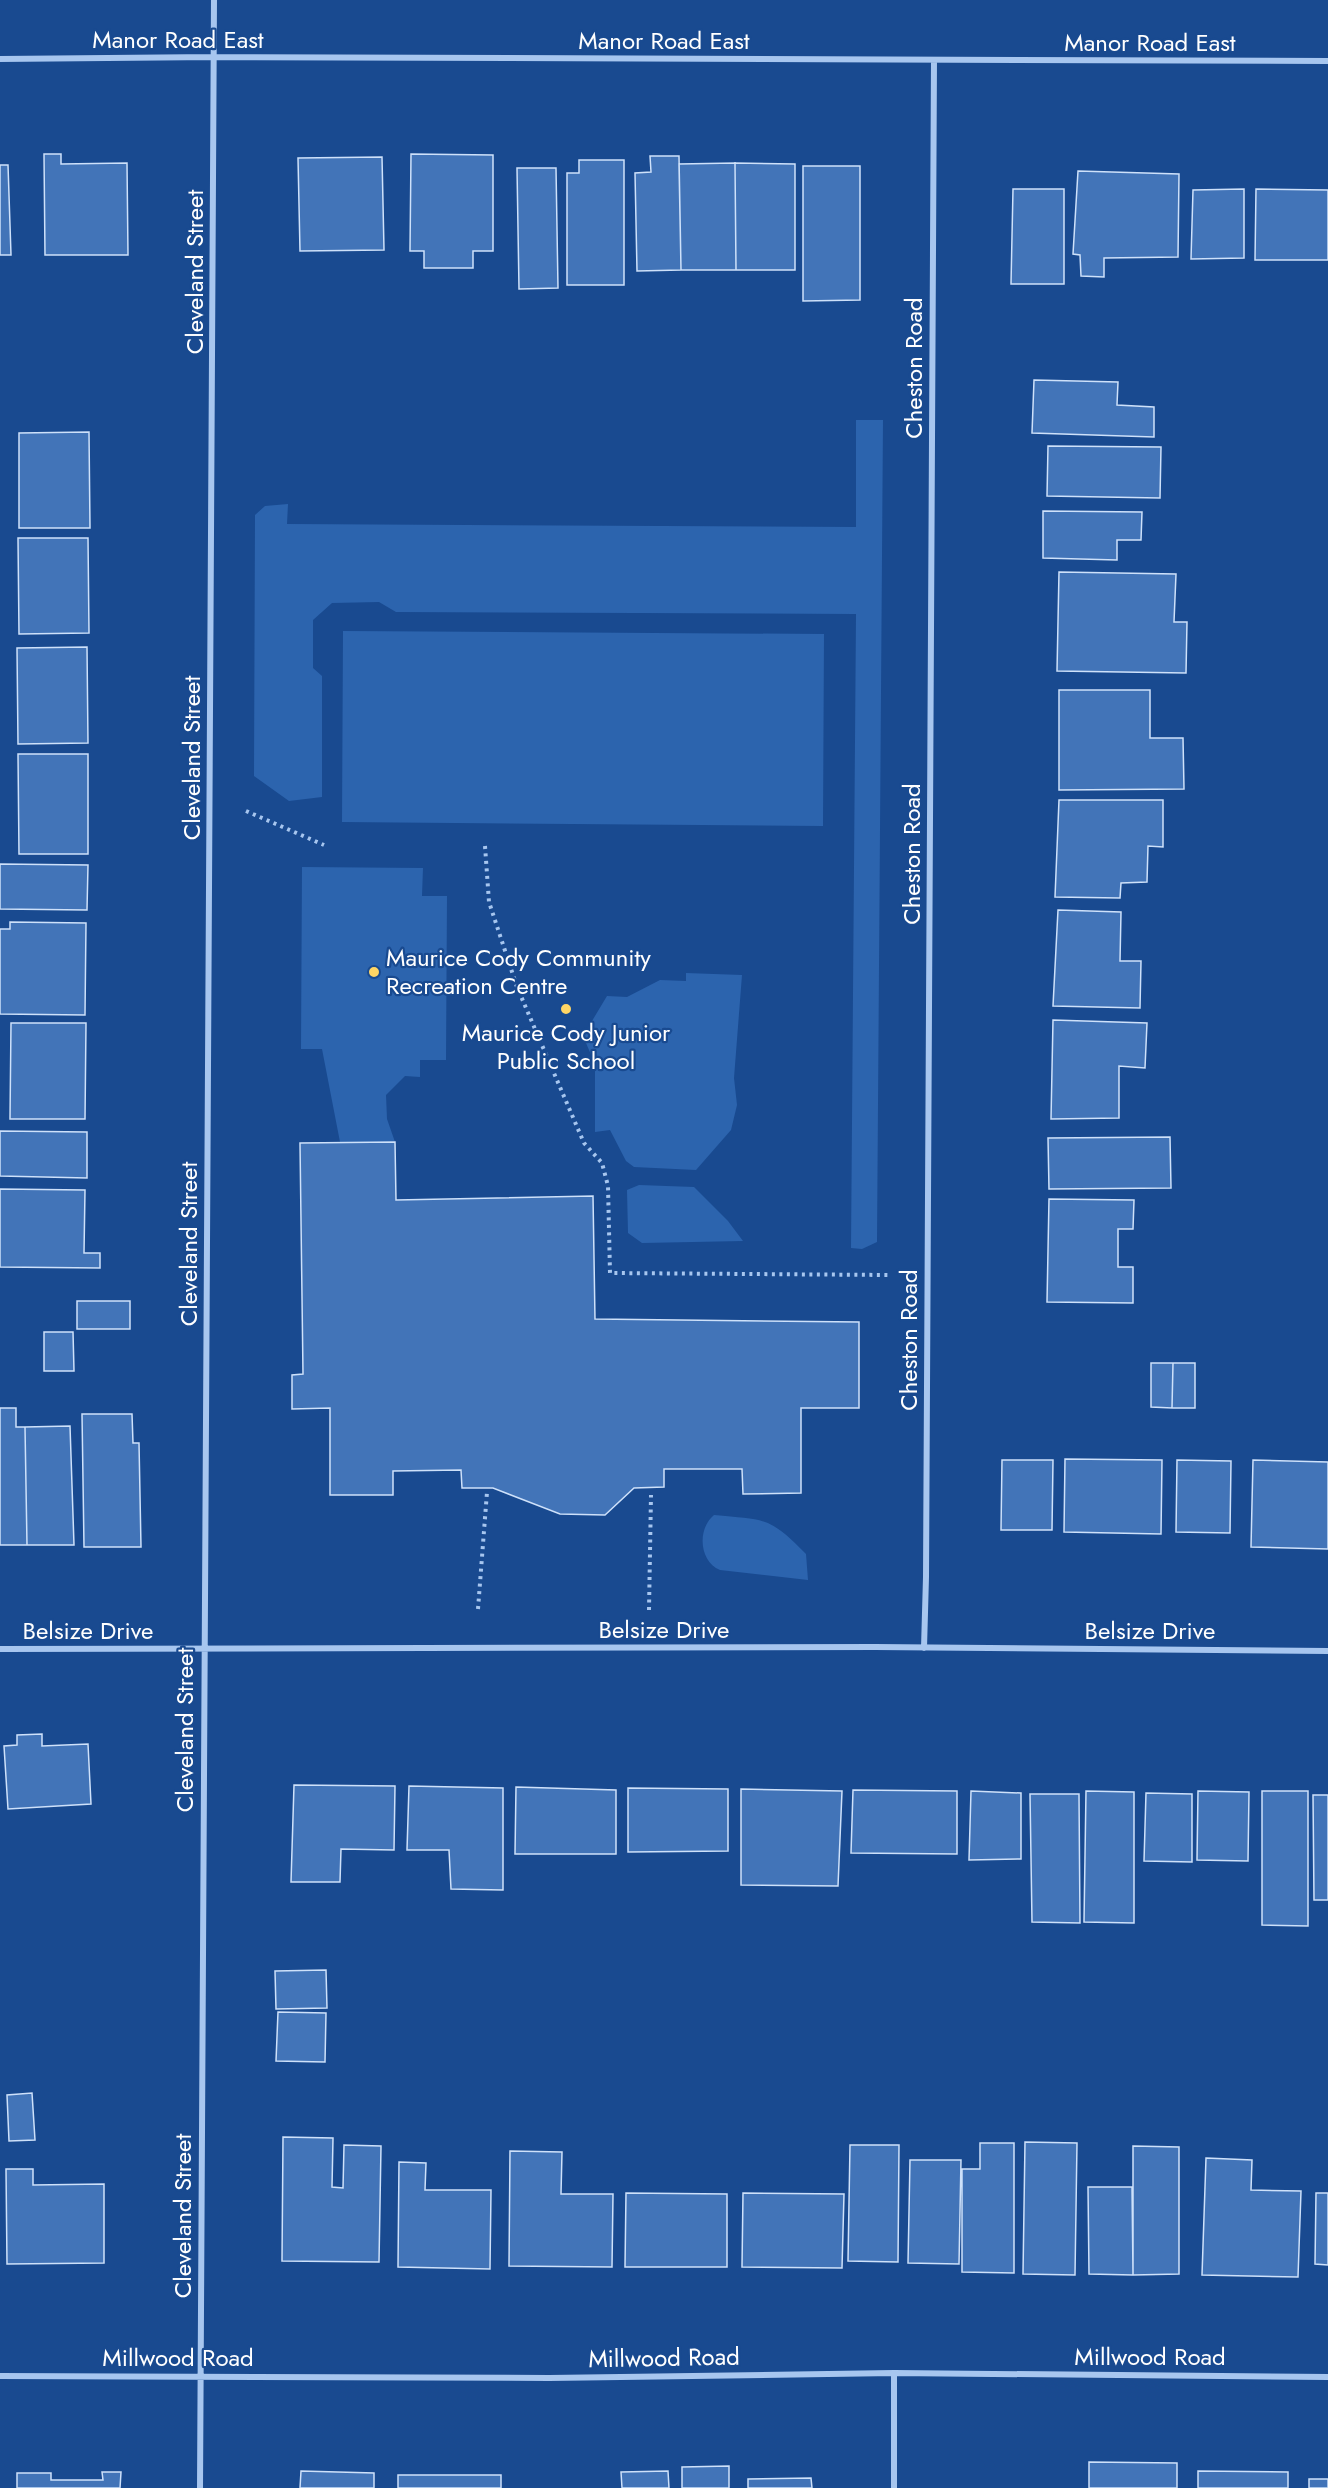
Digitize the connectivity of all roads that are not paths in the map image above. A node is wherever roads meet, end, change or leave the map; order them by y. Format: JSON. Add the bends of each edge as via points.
{"nodes":[{"id":1,"x":214,"y":0,"type":"edge"},
{"id":2,"x":214,"y":57,"type":"junction"},
{"id":3,"x":0,"y":59,"type":"edge"},
{"id":4,"x":934,"y":60,"type":"junction"},
{"id":5,"x":1328,"y":61,"type":"edge"},
{"id":6,"x":924,"y":1648,"type":"junction"},
{"id":7,"x":0,"y":1649,"type":"edge"},
{"id":8,"x":204,"y":1650,"type":"junction"},
{"id":9,"x":1328,"y":1651,"type":"edge"},
{"id":10,"x":894,"y":2373,"type":"junction"},
{"id":11,"x":0,"y":2376,"type":"edge"},
{"id":12,"x":200,"y":2376,"type":"junction"},
{"id":13,"x":1328,"y":2377,"type":"edge"},
{"id":14,"x":200,"y":2488,"type":"edge"},
{"id":15,"x":894,"y":2488,"type":"edge"}],
"edges":[{"from":1,"to":2,"type":"street","name":"Cleveland Street"},
{"from":2,"to":3,"type":"street","name":"Manor Road East"},
{"from":2,"to":4,"type":"street","name":"Manor Road East"},
{"from":2,"to":8,"type":"street","name":"Cleveland Street"},
{"from":4,"to":5,"type":"street","name":"Manor Road East"},
{"from":4,"to":6,"type":"street","name":"Cheston Road"},
{"from":6,"to":8,"type":"street","name":"Belsize Drive"},
{"from":6,"to":9,"type":"street","name":"Belsize Drive"},
{"from":7,"to":8,"type":"street","name":"Belsize Drive"},
{"from":8,"to":12,"type":"street","name":"Cleveland Street"},
{"from":10,"to":12,"type":"street","name":"Millwood Road","via":[[549,2378]]},
{"from":10,"to":13,"type":"street","name":"Millwood Road"},
{"from":10,"to":15,"type":"street"},
{"from":11,"to":12,"type":"street","name":"Millwood Road"},
{"from":12,"to":14,"type":"street","name":"Cleveland Street"}]}
